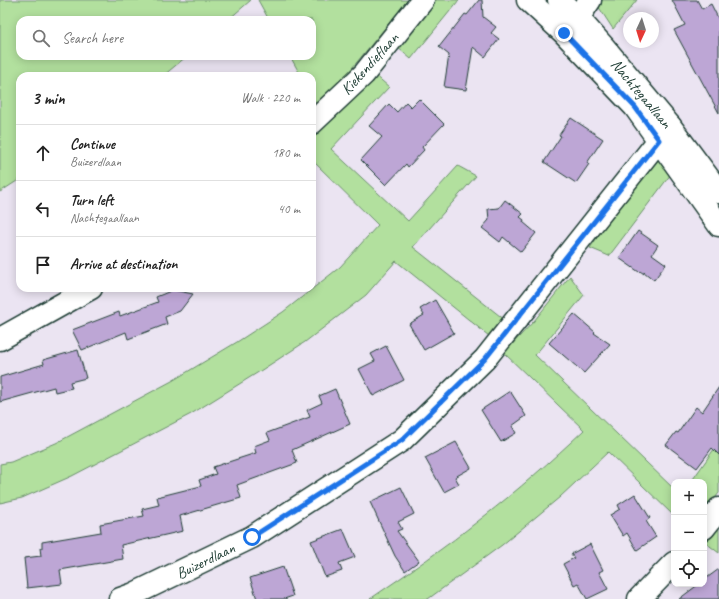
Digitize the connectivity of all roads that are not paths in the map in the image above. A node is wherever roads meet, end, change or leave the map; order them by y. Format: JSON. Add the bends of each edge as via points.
{"nodes":[{"id":1,"x":423,"y":0,"type":"edge"},
{"id":2,"x":528,"y":0,"type":"edge"},
{"id":3,"x":559,"y":0,"type":"edge"},
{"id":4,"x":590,"y":0,"type":"edge"},
{"id":5,"x":571,"y":26,"type":"junction"},
{"id":6,"x":316,"y":119,"type":"edge"},
{"id":7,"x":664,"y":133,"type":"junction"},
{"id":8,"x":719,"y":192,"type":"edge"},
{"id":9,"x":719,"y":225,"type":"edge"},
{"id":10,"x":84,"y":292,"type":"edge"},
{"id":11,"x":0,"y":339,"type":"edge"},
{"id":12,"x":719,"y":509,"type":"edge"},
{"id":13,"x":707,"y":524,"type":"edge"},
{"id":14,"x":671,"y":566,"type":"edge"},
{"id":15,"x":120,"y":599,"type":"edge"},
{"id":16,"x":639,"y":599,"type":"edge"}],
"edges":[{"from":1,"to":6,"type":"street","name":"Kiekendieflaan","via":[[364,74]]},
{"from":2,"to":5,"type":"street","name":"Nachtegaallaan"},
{"from":3,"to":5,"type":"street","name":"Nachtegaallaan"},
{"from":4,"to":5,"type":"street"},
{"from":5,"to":7,"type":"street","name":"Nachtegaallaan","via":[[603,46]]},
{"from":7,"to":8,"type":"street","name":"Nachtegaallaan"},
{"from":7,"to":9,"type":"street","name":"Nachtegaallaan"},
{"from":7,"to":15,"type":"street","name":"Buizerdlaan","via":[[485,359],[402,440],[252,537]]},
{"from":10,"to":11,"type":"street"},
{"from":12,"to":13,"type":"street"},
{"from":14,"to":16,"type":"street"}]}
